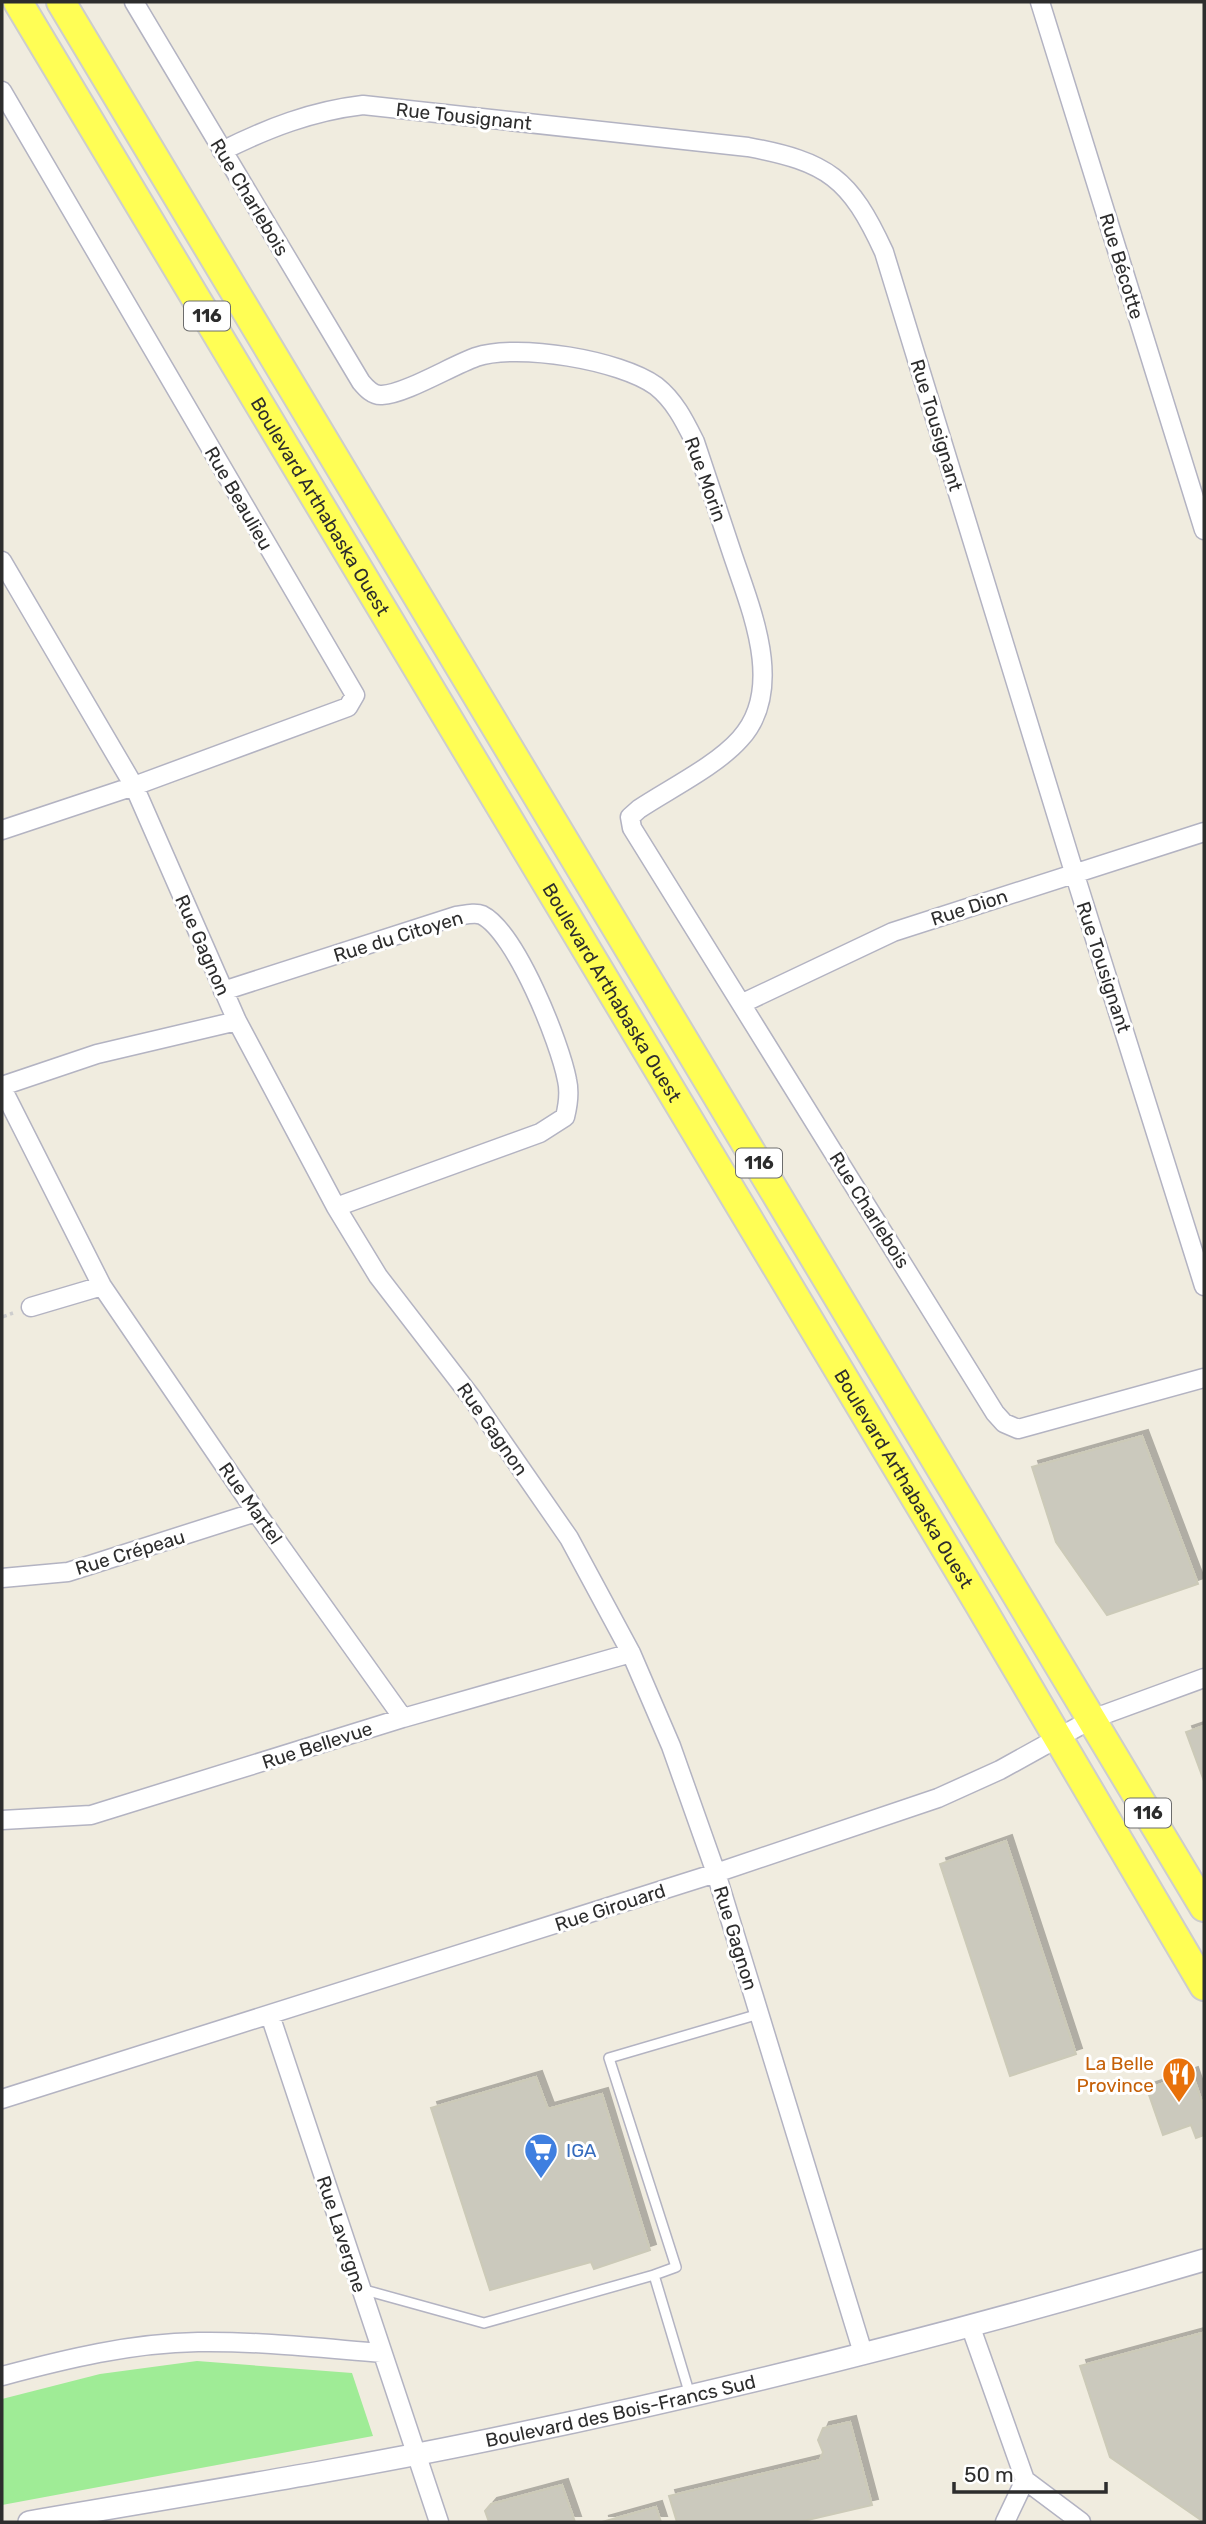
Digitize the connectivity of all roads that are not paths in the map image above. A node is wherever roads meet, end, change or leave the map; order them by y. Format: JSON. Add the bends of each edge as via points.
{"nodes":[{"id":1,"x":18,"y":2,"type":"edge"},
{"id":2,"x":61,"y":2,"type":"edge"},
{"id":3,"x":134,"y":2,"type":"edge"},
{"id":4,"x":1040,"y":2,"type":"edge"},
{"id":5,"x":2,"y":91,"type":"edge"},
{"id":6,"x":222,"y":151,"type":"junction"},
{"id":7,"x":369,"y":391,"type":"joint"},
{"id":8,"x":1204,"y":530,"type":"edge"},
{"id":9,"x":2,"y":561,"type":"edge"},
{"id":10,"x":134,"y":786,"type":"junction"},
{"id":11,"x":631,"y":817,"type":"joint"},
{"id":12,"x":2,"y":830,"type":"edge"},
{"id":13,"x":1204,"y":832,"type":"edge"},
{"id":14,"x":1074,"y":872,"type":"junction"},
{"id":15,"x":223,"y":990,"type":"junction"},
{"id":16,"x":743,"y":1003,"type":"junction"},
{"id":17,"x":237,"y":1021,"type":"junction"},
{"id":18,"x":2,"y":1087,"type":"edge"},
{"id":19,"x":336,"y":1207,"type":"junction"},
{"id":20,"x":102,"y":1286,"type":"junction"},
{"id":21,"x":1204,"y":1286,"type":"edge"},
{"id":22,"x":31,"y":1307,"type":"dead end"},
{"id":23,"x":1204,"y":1378,"type":"edge"},
{"id":24,"x":257,"y":1512,"type":"junction"},
{"id":25,"x":2,"y":1578,"type":"edge"},
{"id":26,"x":631,"y":1653,"type":"junction"},
{"id":27,"x":1204,"y":1678,"type":"edge"},
{"id":28,"x":404,"y":1718,"type":"junction"},
{"id":29,"x":1092,"y":1719,"type":"junction"},
{"id":30,"x":1057,"y":1736,"type":"junction"},
{"id":31,"x":2,"y":1820,"type":"edge"},
{"id":32,"x":716,"y":1873,"type":"junction"},
{"id":33,"x":1204,"y":1907,"type":"edge"},
{"id":34,"x":1204,"y":1986,"type":"edge"},
{"id":35,"x":760,"y":2014,"type":"junction"},
{"id":36,"x":270,"y":2015,"type":"junction"},
{"id":37,"x":2,"y":2099,"type":"edge"},
{"id":38,"x":1204,"y":2260,"type":"edge"},
{"id":39,"x":654,"y":2275,"type":"junction"},
{"id":40,"x":359,"y":2288,"type":"junction"},
{"id":41,"x":970,"y":2325,"type":"junction"},
{"id":42,"x":381,"y":2353,"type":"junction"},
{"id":43,"x":863,"y":2353,"type":"junction"},
{"id":44,"x":2,"y":2376,"type":"edge"},
{"id":45,"x":690,"y":2395,"type":"junction"},
{"id":46,"x":414,"y":2453,"type":"junction"},
{"id":47,"x":1025,"y":2480,"type":"junction"},
{"id":48,"x":86,"y":2517,"type":"edge"},
{"id":49,"x":29,"y":2522,"type":"edge"},
{"id":50,"x":439,"y":2522,"type":"edge"},
{"id":51,"x":1005,"y":2522,"type":"edge"},
{"id":52,"x":1081,"y":2522,"type":"edge"}],
"edges":[{"from":1,"to":30,"type":"main road","name":"Boulevard Arthabaska Ouest","number":"116"},
{"from":2,"to":29,"type":"main road","name":"Boulevard Arthabaska Ouest","number":"116"},
{"from":3,"to":6,"type":"street","name":"Rue Charlebois"},
{"from":4,"to":8,"type":"street","name":"Rue Bécotte"},
{"from":5,"to":10,"type":"street","name":"Rue Beaulieu","via":[[355,695],[348,707]]},
{"from":6,"to":7,"type":"street","name":"Rue Charlebois"},
{"from":6,"to":14,"type":"street","name":"Rue Tousignant","via":[[293,120],[363,105],[748,147],[816,165],[844,183],[865,211],[884,252]]},
{"from":7,"to":11,"type":"street","name":"Rue Morin","via":[[381,396],[400,390],[478,356],[529,353],[635,374],[664,394],[684,420],[757,634],[760,697],[754,720],[740,740]]},
{"from":9,"to":10,"type":"street","name":"Rue Gagnon"},
{"from":10,"to":12,"type":"street"},
{"from":10,"to":15,"type":"street","name":"Rue Gagnon"},
{"from":11,"to":16,"type":"street","name":"Rue Charlebois","via":[[632,828]]},
{"from":13,"to":14,"type":"street","name":"Rue Dion"},
{"from":14,"to":16,"type":"street","name":"Rue Dion","via":[[893,932]]},
{"from":14,"to":21,"type":"street","name":"Rue Tousignant"},
{"from":15,"to":17,"type":"street","name":"Rue Gagnon"},
{"from":15,"to":19,"type":"street","name":"Rue du Citoyen","via":[[456,916],[480,914],[497,926],[542,1005],[568,1082],[565,1117],[540,1133]]},
{"from":16,"to":23,"type":"street","name":"Rue Charlebois","via":[[1003,1423],[1018,1429],[1031,1427]]},
{"from":17,"to":18,"type":"street","via":[[97,1054]]},
{"from":17,"to":19,"type":"street","name":"Rue Gagnon"},
{"from":18,"to":20,"type":"street","name":"Rue Martel"},
{"from":19,"to":26,"type":"street","name":"Rue Gagnon","via":[[378,1276],[472,1398],[569,1538]]},
{"from":20,"to":22,"type":"street"},
{"from":20,"to":24,"type":"street","name":"Rue Martel"},
{"from":24,"to":25,"type":"street","name":"Rue Crépeau","via":[[68,1572]]},
{"from":24,"to":28,"type":"street","name":"Rue Martel"},
{"from":26,"to":28,"type":"street","name":"Rue Bellevue"},
{"from":26,"to":32,"type":"street","name":"Rue Gagnon","via":[[671,1746]]},
{"from":27,"to":29,"type":"street","name":"Rue Girouard"},
{"from":28,"to":31,"type":"street","name":"Rue Bellevue","via":[[91,1815]]},
{"from":29,"to":30,"type":"street","name":"Rue Girouard"},
{"from":29,"to":33,"type":"main road","name":"Boulevard Arthabaska Ouest","number":"116"},
{"from":30,"to":32,"type":"street","name":"Rue Girouard","via":[[1000,1770],[937,1798]]},
{"from":30,"to":34,"type":"main road","name":"Boulevard Arthabaska Ouest","number":"116"},
{"from":32,"to":35,"type":"street","name":"Rue Gagnon"},
{"from":32,"to":36,"type":"street","name":"Rue Girouard"},
{"from":35,"to":39,"type":"lane","via":[[610,2058],[677,2267]]},
{"from":35,"to":43,"type":"street","name":"Rue Gagnon"},
{"from":36,"to":37,"type":"street","name":"Rue Girouard"},
{"from":36,"to":40,"type":"street","name":"Rue Lavergne"},
{"from":38,"to":41,"type":"street","name":"Boulevard des Bois-Francs Sud"},
{"from":39,"to":40,"type":"lane","via":[[484,2323]]},
{"from":39,"to":45,"type":"lane"},
{"from":40,"to":42,"type":"street","name":"Rue Lavergne"},
{"from":41,"to":43,"type":"street","name":"Boulevard des Bois-Francs Sud"},
{"from":41,"to":47,"type":"street"},
{"from":42,"to":44,"type":"street","via":[[196,2342],[133,2347]]},
{"from":42,"to":46,"type":"street","name":"Rue Lavergne"},
{"from":43,"to":45,"type":"street","name":"Boulevard des Bois-Francs Sud"},
{"from":45,"to":46,"type":"street","name":"Boulevard des Bois-Francs Sud"},
{"from":46,"to":48,"type":"street","name":"Boulevard des Bois-Francs Sud"},
{"from":46,"to":50,"type":"street","name":"Rue Lavergne"},
{"from":47,"to":51,"type":"street"},
{"from":47,"to":52,"type":"street"},
{"from":48,"to":49,"type":"street","name":"Boulevard des Bois-Francs Sud"}]}
